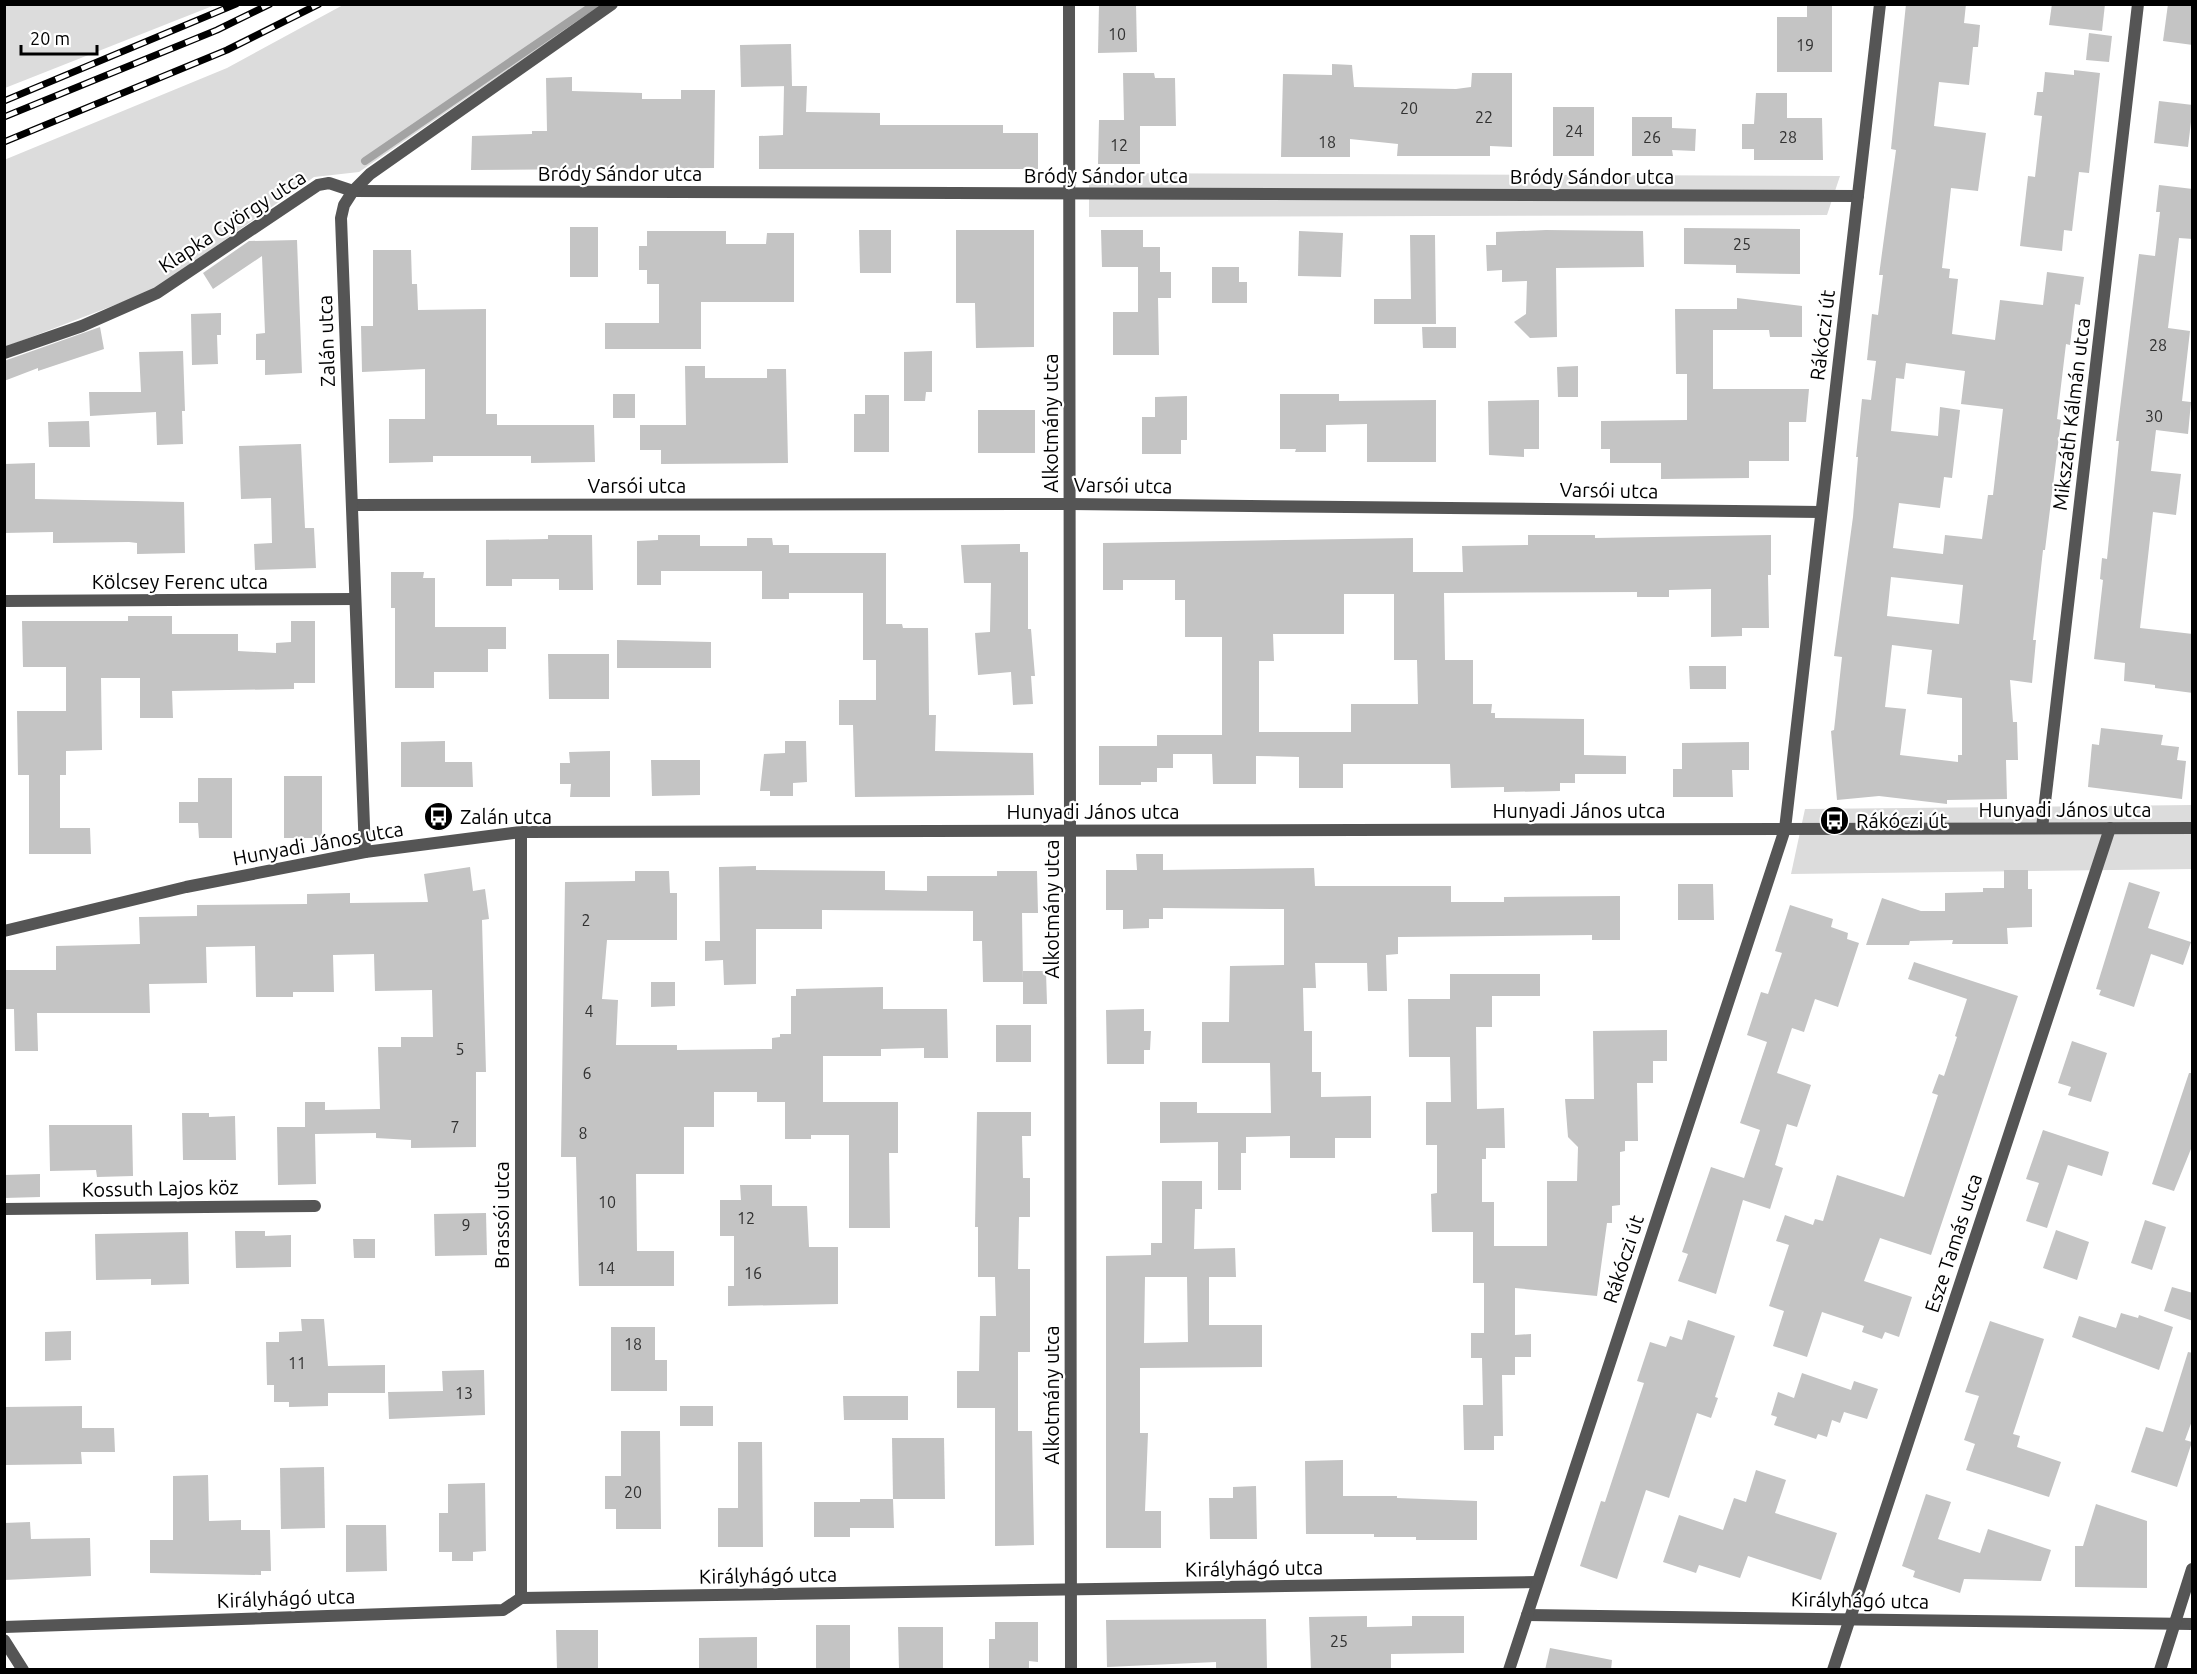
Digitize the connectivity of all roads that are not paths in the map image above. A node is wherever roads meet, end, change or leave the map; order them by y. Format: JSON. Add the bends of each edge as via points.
{"nodes":[{"id":1,"x":612,"y":4,"type":"edge"},
{"id":2,"x":1069,"y":4,"type":"edge"},
{"id":3,"x":1880,"y":4,"type":"edge"},
{"id":4,"x":2138,"y":4,"type":"edge"},
{"id":5,"x":353,"y":191,"type":"junction"},
{"id":6,"x":1069,"y":195,"type":"junction"},
{"id":7,"x":1858,"y":196,"type":"junction"},
{"id":8,"x":4,"y":353,"type":"edge"},
{"id":9,"x":1070,"y":504,"type":"junction"},
{"id":10,"x":352,"y":505,"type":"junction"},
{"id":11,"x":1821,"y":512,"type":"junction"},
{"id":12,"x":355,"y":599,"type":"junction"},
{"id":13,"x":4,"y":601,"type":"edge"},
{"id":14,"x":2042,"y":828,"type":"junction"},
{"id":15,"x":2110,"y":828,"type":"junction"},
{"id":16,"x":2193,"y":828,"type":"edge"},
{"id":17,"x":1785,"y":829,"type":"junction"},
{"id":18,"x":1070,"y":831,"type":"junction"},
{"id":19,"x":521,"y":832,"type":"junction"},
{"id":20,"x":365,"y":852,"type":"junction"},
{"id":21,"x":4,"y":931,"type":"edge"},
{"id":22,"x":315,"y":1206,"type":"dead end"},
{"id":23,"x":4,"y":1209,"type":"edge"},
{"id":24,"x":2193,"y":1569,"type":"edge"},
{"id":25,"x":1537,"y":1582,"type":"junction"},
{"id":26,"x":1071,"y":1591,"type":"junction"},
{"id":27,"x":521,"y":1598,"type":"junction"},
{"id":28,"x":1527,"y":1615,"type":"junction"},
{"id":29,"x":1850,"y":1620,"type":"junction"},
{"id":30,"x":2175,"y":1623,"type":"junction"},
{"id":31,"x":2193,"y":1624,"type":"edge"},
{"id":32,"x":4,"y":1627,"type":"edge"},
{"id":33,"x":4,"y":1640,"type":"edge"},
{"id":34,"x":23,"y":1670,"type":"edge"},
{"id":35,"x":1071,"y":1670,"type":"edge"},
{"id":36,"x":1509,"y":1670,"type":"edge"},
{"id":37,"x":1833,"y":1670,"type":"edge"},
{"id":38,"x":2160,"y":1670,"type":"edge"}],
"edges":[{"from":1,"to":5,"type":"street","via":[[370,174]]},
{"from":2,"to":6,"type":"street","name":"Alkotmány utca"},
{"from":3,"to":7,"type":"street","name":"Rákóczi út"},
{"from":4,"to":14,"type":"street","name":"Mikszáth Kálmán utca"},
{"from":5,"to":6,"type":"street","name":"Bródy Sándor utca"},
{"from":5,"to":8,"type":"street","name":"Klapka György utca","via":[[329,183],[318,185],[157,293],[82,326]]},
{"from":5,"to":10,"type":"street","name":"Zalán utca","via":[[341,218]]},
{"from":6,"to":7,"type":"street","name":"Bródy Sándor utca"},
{"from":6,"to":9,"type":"street","name":"Alkotmány utca"},
{"from":7,"to":11,"type":"street","name":"Rákóczi út"},
{"from":9,"to":10,"type":"street","name":"Varsói utca"},
{"from":9,"to":11,"type":"street","name":"Varsói utca"},
{"from":9,"to":18,"type":"street","name":"Alkotmány utca"},
{"from":10,"to":12,"type":"street","name":"Zalán utca"},
{"from":11,"to":17,"type":"street","name":"Rákóczi út"},
{"from":12,"to":13,"type":"street","name":"Kölcsey Ferenc utca"},
{"from":12,"to":20,"type":"street","name":"Zalán utca"},
{"from":14,"to":15,"type":"street","name":"Hunyadi János utca"},
{"from":14,"to":17,"type":"street","name":"Hunyadi János utca"},
{"from":15,"to":16,"type":"street","name":"Hunyadi János utca"},
{"from":15,"to":29,"type":"street","name":"Esze Tamás utca"},
{"from":17,"to":18,"type":"street","name":"Hunyadi János utca"},
{"from":17,"to":25,"type":"street","name":"Rákóczi út"},
{"from":18,"to":19,"type":"street","name":"Hunyadi János utca"},
{"from":18,"to":26,"type":"street","name":"Alkotmány utca"},
{"from":19,"to":20,"type":"street","name":"Hunyadi János utca"},
{"from":19,"to":27,"type":"street","name":"Brassói utca"},
{"from":20,"to":21,"type":"street","name":"Hunyadi János utca","via":[[186,887]]},
{"from":22,"to":23,"type":"street","name":"Kossuth Lajos köz"},
{"from":24,"to":30,"type":"street"},
{"from":25,"to":26,"type":"street","name":"Királyhágó utca"},
{"from":25,"to":28,"type":"street","name":"Rákóczi út"},
{"from":26,"to":27,"type":"street","name":"Királyhágó utca"},
{"from":26,"to":35,"type":"street","name":"Alkotmány utca"},
{"from":27,"to":32,"type":"street","name":"Királyhágó utca","via":[[503,1610]]},
{"from":28,"to":29,"type":"street","name":"Királyhágó utca"},
{"from":28,"to":36,"type":"street","name":"Rákóczi út"},
{"from":29,"to":30,"type":"street","name":"Királyhágó utca"},
{"from":29,"to":37,"type":"street","name":"Esze Tamás utca"},
{"from":30,"to":31,"type":"street","name":"Királyhágó utca"},
{"from":30,"to":38,"type":"street"},
{"from":33,"to":34,"type":"street"}]}
